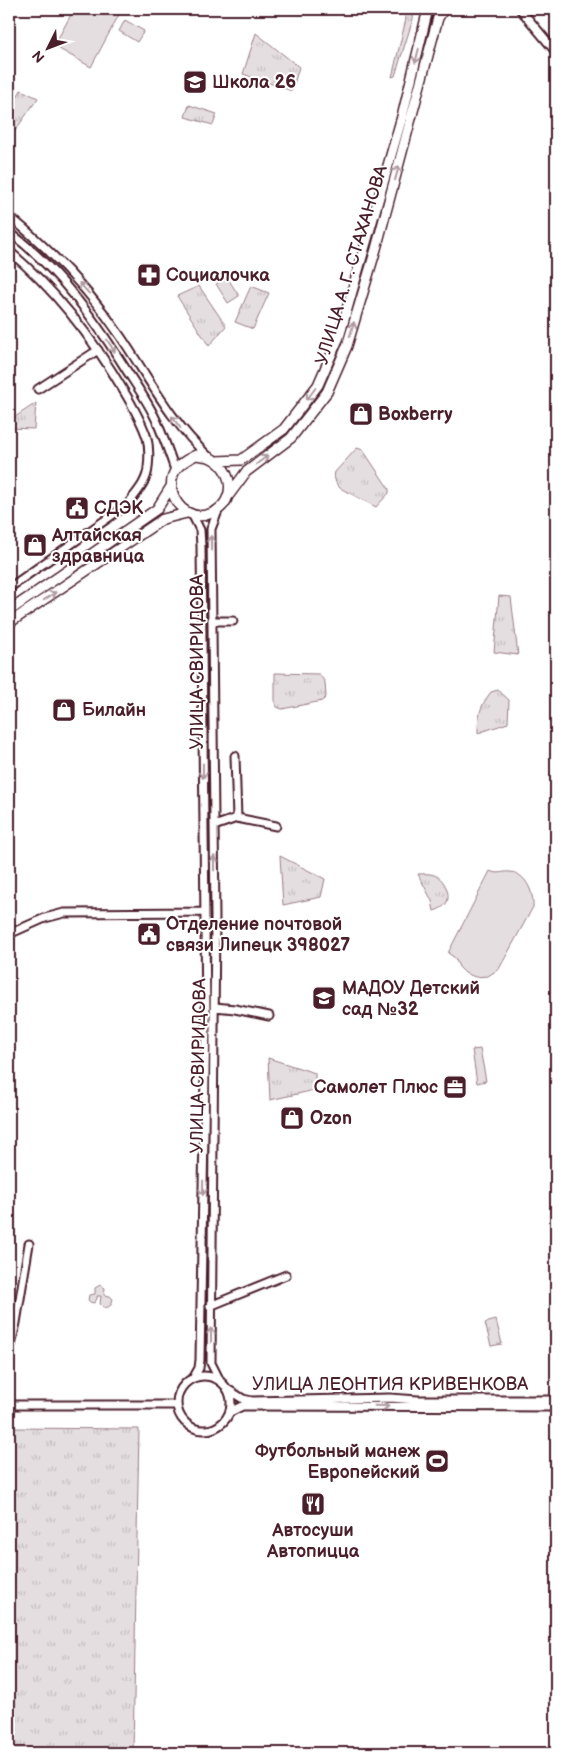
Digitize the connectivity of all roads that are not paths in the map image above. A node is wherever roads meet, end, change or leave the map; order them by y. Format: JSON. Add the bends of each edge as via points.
{"nodes":[{"id":1,"x":428,"y":9,"type":"edge"},
{"id":2,"x":444,"y":9,"type":"edge"},
{"id":3,"x":520,"y":9,"type":"edge"},
{"id":4,"x":556,"y":52,"type":"edge"},
{"id":5,"x":9,"y":216,"type":"edge"},
{"id":6,"x":9,"y":232,"type":"edge"},
{"id":7,"x":9,"y":251,"type":"edge"},
{"id":8,"x":98,"y":350,"type":"junction"},
{"id":9,"x":38,"y":389,"type":"dead end"},
{"id":10,"x":213,"y":459,"type":"junction"},
{"id":11,"x":176,"y":470,"type":"junction"},
{"id":12,"x":172,"y":485,"type":"junction"},
{"id":13,"x":229,"y":495,"type":"junction"},
{"id":14,"x":218,"y":511,"type":"junction"},
{"id":15,"x":190,"y":513,"type":"junction"},
{"id":16,"x":9,"y":588,"type":"edge"},
{"id":17,"x":9,"y":611,"type":"edge"},
{"id":18,"x":212,"y":621,"type":"junction"},
{"id":19,"x":232,"y":621,"type":"dead end"},
{"id":20,"x":9,"y":622,"type":"edge"},
{"id":21,"x":235,"y":756,"type":"dead end"},
{"id":22,"x":238,"y":818,"type":"junction"},
{"id":23,"x":214,"y":826,"type":"junction"},
{"id":24,"x":276,"y":826,"type":"dead end"},
{"id":25,"x":204,"y":912,"type":"junction"},
{"id":26,"x":9,"y":934,"type":"edge"},
{"id":27,"x":214,"y":1007,"type":"junction"},
{"id":28,"x":269,"y":1016,"type":"dead end"},
{"id":29,"x":29,"y":1244,"type":"dead end"},
{"id":30,"x":286,"y":1276,"type":"dead end"},
{"id":31,"x":210,"y":1306,"type":"junction"},
{"id":32,"x":9,"y":1354,"type":"edge"},
{"id":33,"x":194,"y":1377,"type":"junction"},
{"id":34,"x":220,"y":1381,"type":"junction"},
{"id":35,"x":227,"y":1389,"type":"junction"},
{"id":36,"x":556,"y":1400,"type":"edge"},
{"id":37,"x":176,"y":1404,"type":"junction"},
{"id":38,"x":9,"y":1405,"type":"edge"},
{"id":39,"x":556,"y":1407,"type":"edge"},
{"id":40,"x":230,"y":1412,"type":"junction"}],
"edges":[{"from":1,"to":10,"type":"main road","name":"УЛИЦА А. Г. СТАХАНОВА","one_way":true,"via":[[403,114],[339,337],[318,385],[284,429],[241,460]]},
{"from":13,"to":2,"type":"main road","name":"УЛИЦА А. Г. СТАХАНОВА","one_way":true,"via":[[246,472],[291,438],[327,392],[350,337],[438,18]]},
{"from":3,"to":4,"type":"street"},
{"from":10,"to":5,"type":"street","one_way":true,"via":[[175,421],[122,338],[88,293],[39,241]]},
{"from":6,"to":11,"type":"street","one_way":true,"via":[[38,257],[93,319],[157,422]]},
{"from":7,"to":8,"type":"street","via":[[40,279]]},
{"from":8,"to":9,"type":"street"},
{"from":8,"to":16,"type":"street","via":[[135,411],[146,438],[148,469],[142,486],[128,504]]},
{"from":10,"to":11,"type":"main road","via":[[196,455]]},
{"from":10,"to":13,"type":"main road","via":[[226,472],[230,483]]},
{"from":11,"to":12,"type":"main road"},
{"from":12,"to":15,"type":"main road","via":[[178,504]]},
{"from":12,"to":17,"type":"main road","via":[[157,509]]},
{"from":13,"to":14,"type":"main road"},
{"from":14,"to":15,"type":"main road","via":[[205,516]]},
{"from":18,"to":14,"type":"street","name":"УЛИЦА СВИРИДОВА","one_way":true,"via":[[211,529]]},
{"from":20,"to":15,"type":"main road","one_way":true,"via":[[163,519]]},
{"from":15,"to":25,"type":"street","name":"УЛИЦА СВИРИДОВА","one_way":true,"via":[[200,530],[201,546]]},
{"from":18,"to":19,"type":"street"},
{"from":18,"to":23,"type":"street","name":"УЛИЦА СВИРИДОВА"},
{"from":21,"to":22,"type":"street"},
{"from":22,"to":23,"type":"street"},
{"from":22,"to":24,"type":"street"},
{"from":27,"to":23,"type":"street","name":"УЛИЦА СВИРИДОВА","one_way":true},
{"from":25,"to":26,"type":"street","via":[[64,913]]},
{"from":25,"to":33,"type":"street","name":"УЛИЦА СВИРИДОВА","one_way":true,"via":[[206,1017],[200,1360]]},
{"from":27,"to":28,"type":"street"},
{"from":27,"to":31,"type":"street","name":"УЛИЦА СВИРИДОВА"},
{"from":29,"to":32,"type":"street"},
{"from":30,"to":31,"type":"street"},
{"from":34,"to":31,"type":"street","name":"УЛИЦА СВИРИДОВА","one_way":true,"via":[[211,1363]]},
{"from":33,"to":34,"type":"street"},
{"from":33,"to":37,"type":"street","via":[[180,1390]]},
{"from":34,"to":35,"type":"street"},
{"from":35,"to":36,"type":"street","name":"УЛИЦА ЛЕОНТИЯ КРИВЕНКОВА","via":[[243,1399],[252,1400]]},
{"from":35,"to":40,"type":"street","via":[[232,1404]]},
{"from":37,"to":38,"type":"street"},
{"from":37,"to":40,"type":"street","via":[[185,1423],[196,1429],[216,1427]]},
{"from":40,"to":39,"type":"street","name":"УЛИЦА ЛЕОНТИЯ КРИВЕНКОВА","one_way":true,"via":[[242,1406]]}]}
